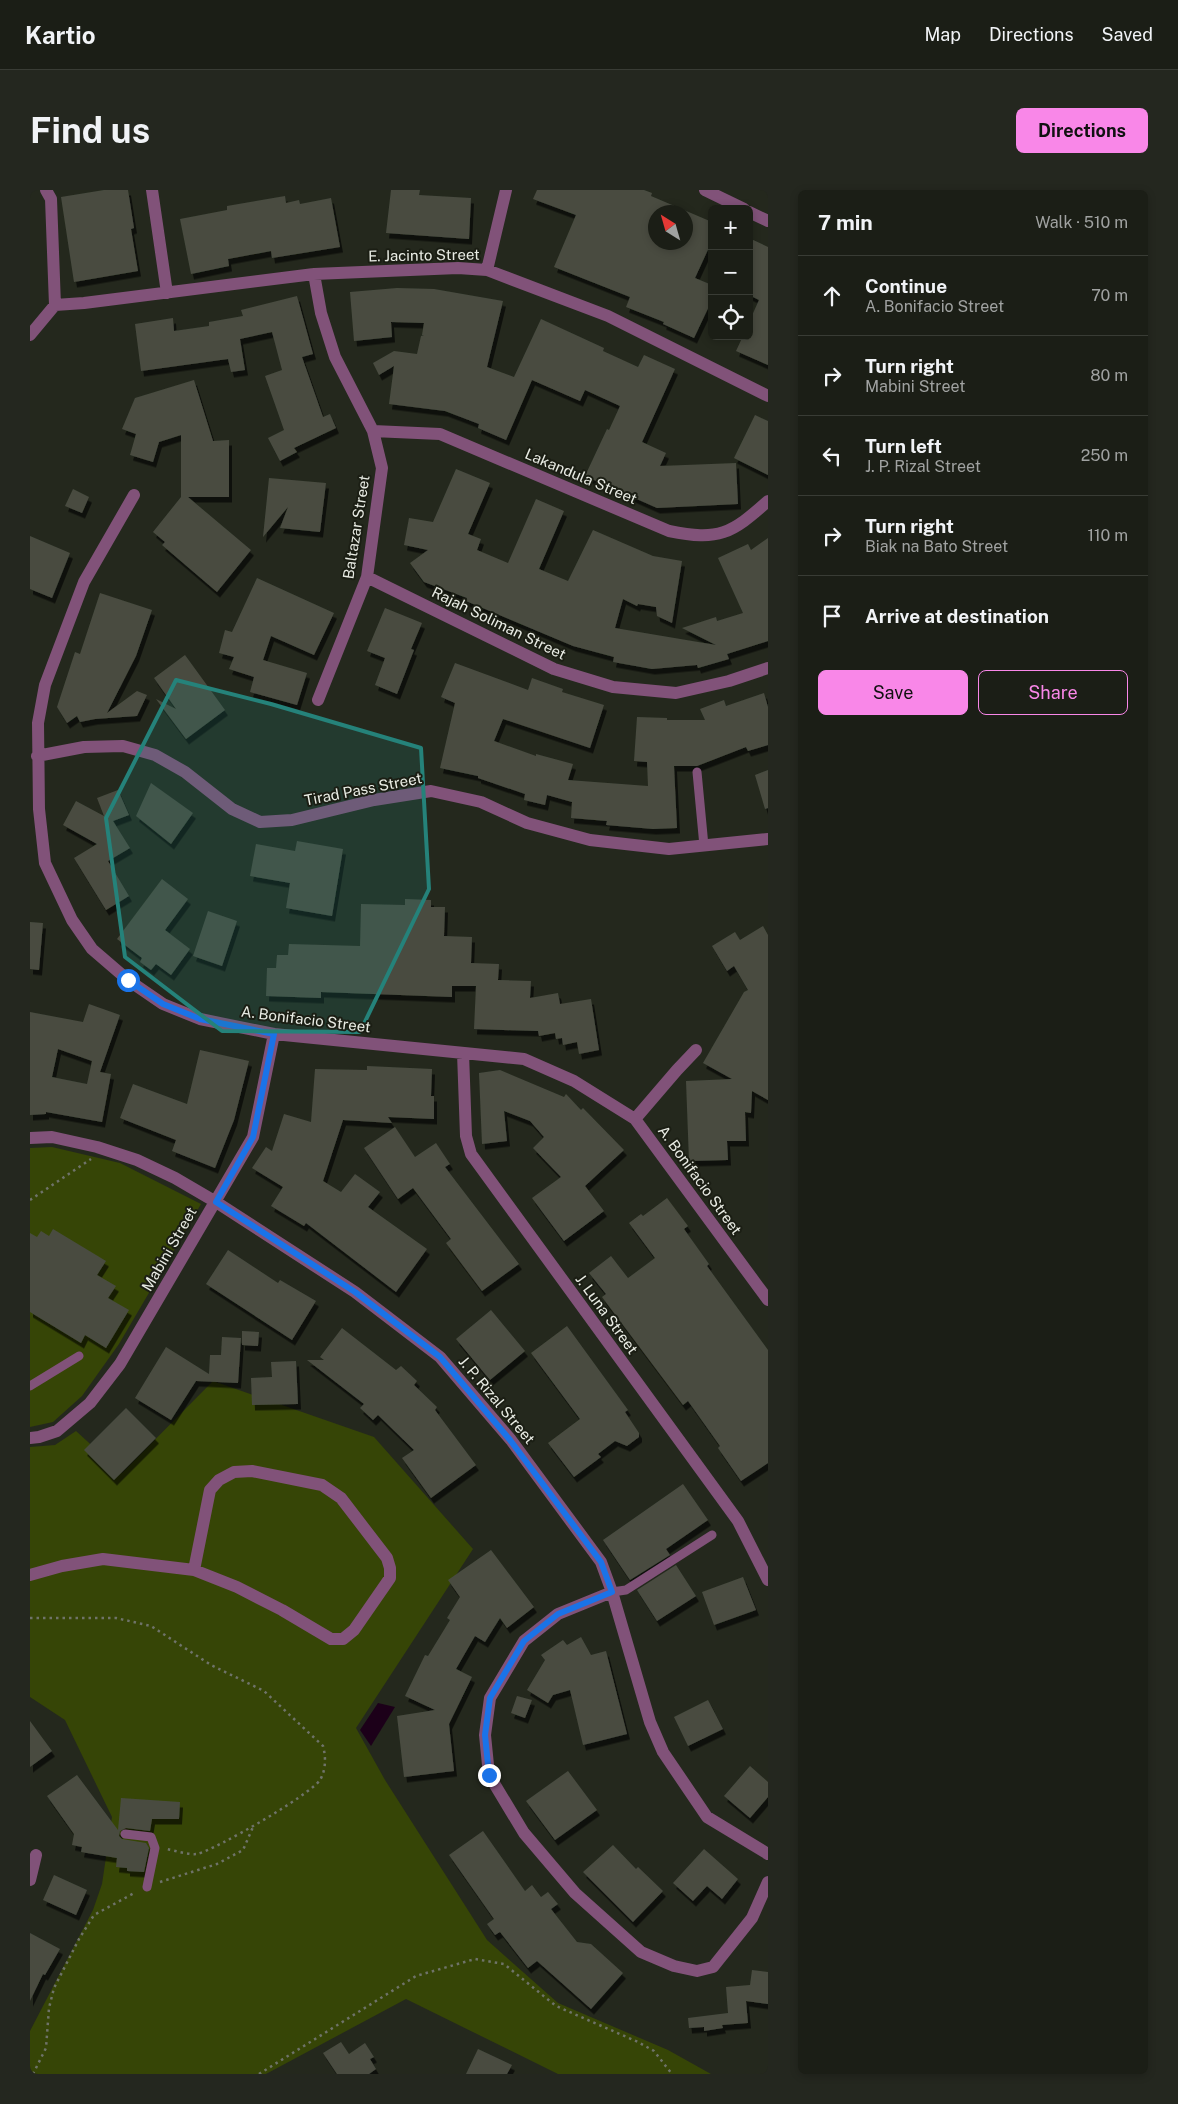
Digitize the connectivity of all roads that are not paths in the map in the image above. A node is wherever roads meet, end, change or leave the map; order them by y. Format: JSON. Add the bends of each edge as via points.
{"nodes":[{"id":1,"x":46,"y":190,"type":"edge"},
{"id":2,"x":152,"y":190,"type":"edge"},
{"id":3,"x":506,"y":190,"type":"edge"},
{"id":4,"x":705,"y":190,"type":"edge"},
{"id":5,"x":736,"y":205,"type":"edge"},
{"id":6,"x":753,"y":214,"type":"edge"},
{"id":7,"x":768,"y":221,"type":"edge"},
{"id":8,"x":487,"y":270,"type":"junction"},
{"id":9,"x":314,"y":274,"type":"junction"},
{"id":10,"x":167,"y":293,"type":"junction"},
{"id":11,"x":55,"y":304,"type":"junction"},
{"id":12,"x":30,"y":335,"type":"edge"},
{"id":13,"x":768,"y":396,"type":"edge"},
{"id":14,"x":373,"y":431,"type":"junction"},
{"id":15,"x":134,"y":496,"type":"dead end"},
{"id":16,"x":768,"y":501,"type":"edge"},
{"id":17,"x":367,"y":577,"type":"junction"},
{"id":18,"x":768,"y":668,"type":"edge"},
{"id":19,"x":318,"y":700,"type":"dead end"},
{"id":20,"x":37,"y":756,"type":"junction"},
{"id":21,"x":697,"y":772,"type":"dead end"},
{"id":22,"x":768,"y":839,"type":"edge"},
{"id":23,"x":704,"y":846,"type":"junction"},
{"id":24,"x":274,"y":1034,"type":"junction"},
{"id":25,"x":696,"y":1050,"type":"dead end"},
{"id":26,"x":463,"y":1053,"type":"junction"},
{"id":27,"x":635,"y":1119,"type":"junction"},
{"id":28,"x":30,"y":1138,"type":"edge"},
{"id":29,"x":216,"y":1202,"type":"junction"},
{"id":30,"x":768,"y":1300,"type":"edge"},
{"id":31,"x":79,"y":1356,"type":"dead end"},
{"id":32,"x":30,"y":1386,"type":"edge"},
{"id":33,"x":30,"y":1438,"type":"edge"},
{"id":34,"x":712,"y":1535,"type":"dead end"},
{"id":35,"x":194,"y":1570,"type":"junction"},
{"id":36,"x":30,"y":1575,"type":"edge"},
{"id":37,"x":768,"y":1580,"type":"edge"},
{"id":38,"x":612,"y":1592,"type":"junction"},
{"id":39,"x":125,"y":1834,"type":"dead end"},
{"id":40,"x":768,"y":1854,"type":"edge"},
{"id":41,"x":36,"y":1855,"type":"dead end"},
{"id":42,"x":30,"y":1880,"type":"edge"},
{"id":43,"x":768,"y":1882,"type":"edge"},
{"id":44,"x":147,"y":1887,"type":"road end"}],
"edges":[{"from":1,"to":11,"type":"street","via":[[51,200]]},
{"from":2,"to":10,"type":"street"},
{"from":3,"to":8,"type":"street"},
{"from":4,"to":5,"type":"street"},
{"from":6,"to":7,"type":"street"},
{"from":8,"to":9,"type":"street","name":"E. Jacinto Street","via":[[458,268]]},
{"from":8,"to":13,"type":"street","name":"E. Jacinto Street","via":[[608,316]]},
{"from":9,"to":10,"type":"street","name":"E. Jacinto Street"},
{"from":9,"to":14,"type":"street","name":"Baltazar Street","via":[[321,313],[335,357]]},
{"from":10,"to":11,"type":"street","name":"E. Jacinto Street"},
{"from":11,"to":12,"type":"street"},
{"from":14,"to":16,"type":"street","name":"Lakandula Street","via":[[440,434],[669,531],[692,536],[720,534],[746,520]]},
{"from":14,"to":17,"type":"street","name":"Baltazar Street","via":[[382,468]]},
{"from":15,"to":20,"type":"street","name":"A. Bonifacio Street","via":[[84,582],[45,685],[38,723]]},
{"from":17,"to":18,"type":"street","name":"Rajah Soliman Street","via":[[554,669],[612,687],[676,693]]},
{"from":17,"to":19,"type":"street","name":"Baltazar Street"},
{"from":20,"to":23,"type":"street","name":"Tirad Pass Street","via":[[84,747],[123,746],[155,755],[185,772],[232,809],[260,822],[292,820],[374,800],[431,791],[481,802],[527,823],[590,840],[669,849]]},
{"from":20,"to":24,"type":"street","name":"A. Bonifacio Street","via":[[45,863],[72,920],[92,949],[163,1004],[200,1019]]},
{"from":21,"to":23,"type":"lane"},
{"from":22,"to":23,"type":"street","name":"Tirad Pass Street"},
{"from":24,"to":26,"type":"street","name":"A. Bonifacio Street"},
{"from":24,"to":29,"type":"street","name":"Mabini Street","via":[[253,1137]]},
{"from":25,"to":27,"type":"street"},
{"from":26,"to":27,"type":"street","name":"A. Bonifacio Street","via":[[524,1059],[574,1081]]},
{"from":26,"to":37,"type":"street","name":"J. Luna Street","via":[[466,1136],[471,1154],[738,1521]]},
{"from":27,"to":30,"type":"street","name":"A. Bonifacio Street"},
{"from":28,"to":29,"type":"street","name":"J. P. Rizal Street","via":[[52,1137],[137,1160]]},
{"from":29,"to":33,"type":"street","name":"Mabini Street","via":[[120,1364],[90,1403],[57,1432]]},
{"from":29,"to":38,"type":"street","name":"J. P. Rizal Street","via":[[355,1292],[440,1357],[510,1440],[601,1562]]},
{"from":31,"to":32,"type":"lane"},
{"from":34,"to":38,"type":"lane","via":[[626,1590]]},
{"from":35,"to":35,"type":"street","via":[[210,1490],[219,1480],[234,1472],[252,1471],[322,1485],[341,1498],[387,1558],[390,1578],[354,1630],[343,1639],[331,1639],[245,1591]]},
{"from":35,"to":36,"type":"street","via":[[102,1559]]},
{"from":38,"to":40,"type":"street","name":"J. P. Rizal Street","via":[[650,1722],[663,1752],[707,1817]]},
{"from":38,"to":43,"type":"street","via":[[558,1614],[524,1641],[490,1698],[485,1735],[489,1775],[524,1833],[575,1893],[641,1952],[674,1966],[697,1971],[713,1967],[752,1918]]},
{"from":39,"to":44,"type":"lane","via":[[151,1837],[155,1848]]},
{"from":41,"to":42,"type":"street"}]}
